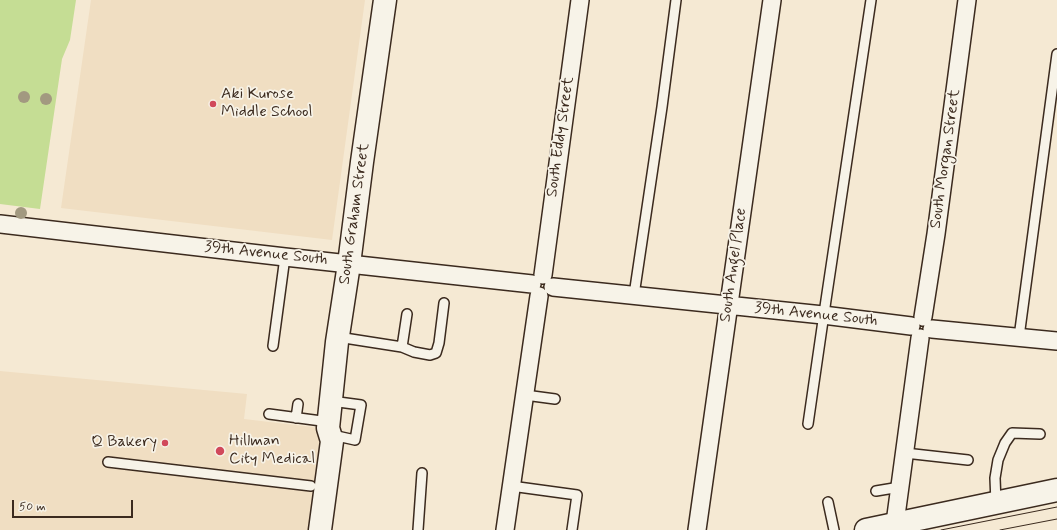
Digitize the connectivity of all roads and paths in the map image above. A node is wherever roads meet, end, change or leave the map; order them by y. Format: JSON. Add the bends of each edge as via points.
{"nodes":[{"id":1,"x":386,"y":0,"type":"edge"},
{"id":2,"x":580,"y":0,"type":"edge"},
{"id":3,"x":676,"y":0,"type":"edge"},
{"id":4,"x":772,"y":0,"type":"edge"},
{"id":5,"x":870,"y":0,"type":"edge"},
{"id":6,"x":967,"y":0,"type":"edge"},
{"id":7,"x":1057,"y":54,"type":"edge"},
{"id":8,"x":0,"y":224,"type":"edge"},
{"id":9,"x":285,"y":257,"type":"junction"},
{"id":10,"x":349,"y":264,"type":"junction"},
{"id":11,"x":542,"y":285,"type":"junction"},
{"id":12,"x":634,"y":295,"type":"junction"},
{"id":13,"x":444,"y":303,"type":"dead end"},
{"id":14,"x":729,"y":306,"type":"junction"},
{"id":15,"x":407,"y":314,"type":"dead end"},
{"id":16,"x":824,"y":315,"type":"junction"},
{"id":17,"x":922,"y":327,"type":"junction"},
{"id":18,"x":338,"y":337,"type":"junction"},
{"id":19,"x":1019,"y":337,"type":"junction"},
{"id":20,"x":1057,"y":341,"type":"edge"},
{"id":21,"x":273,"y":346,"type":"dead end"},
{"id":22,"x":402,"y":347,"type":"junction"},
{"id":23,"x":525,"y":395,"type":"junction"},
{"id":24,"x":555,"y":399,"type":"dead end"},
{"id":25,"x":298,"y":404,"type":"dead end"},
{"id":26,"x":269,"y":414,"type":"dead end"},
{"id":27,"x":330,"y":417,"type":"junction"},
{"id":28,"x":296,"y":418,"type":"junction"},
{"id":29,"x":808,"y":424,"type":"dead end"},
{"id":30,"x":1040,"y":434,"type":"dead end"},
{"id":31,"x":905,"y":453,"type":"junction"},
{"id":32,"x":968,"y":460,"type":"dead end"},
{"id":33,"x":108,"y":462,"type":"dead end"},
{"id":34,"x":422,"y":473,"type":"dead end"},
{"id":35,"x":310,"y":486,"type":"junction"},
{"id":36,"x":511,"y":486,"type":"junction"},
{"id":37,"x":900,"y":487,"type":"junction"},
{"id":38,"x":1057,"y":490,"type":"edge"},
{"id":39,"x":876,"y":491,"type":"dead end"},
{"id":40,"x":828,"y":502,"type":"dead end"},
{"id":41,"x":996,"y":503,"type":"junction"},
{"id":42,"x":895,"y":523,"type":"junction"},
{"id":43,"x":304,"y":530,"type":"edge"},
{"id":44,"x":320,"y":530,"type":"edge"},
{"id":45,"x":418,"y":530,"type":"edge"},
{"id":46,"x":505,"y":530,"type":"edge"},
{"id":47,"x":572,"y":530,"type":"edge"},
{"id":48,"x":697,"y":530,"type":"edge"},
{"id":49,"x":834,"y":530,"type":"edge"},
{"id":50,"x":866,"y":530,"type":"edge"}],
"edges":[{"from":1,"to":10,"type":"street","name":"South Graham Street"},
{"from":2,"to":11,"type":"street","name":"South Eddy Street"},
{"from":3,"to":12,"type":"lane"},
{"from":4,"to":14,"type":"street","name":"South Angel Place"},
{"from":5,"to":16,"type":"lane"},
{"from":6,"to":17,"type":"street","name":"South Morgan Street"},
{"from":7,"to":19,"type":"lane"},
{"from":8,"to":9,"type":"street","name":"39th Avenue South"},
{"from":9,"to":10,"type":"street","name":"39th Avenue South"},
{"from":9,"to":21,"type":"lane"},
{"from":10,"to":11,"type":"street","name":"39th Avenue South"},
{"from":10,"to":18,"type":"street","name":"South Graham Street"},
{"from":11,"to":12,"type":"street","name":"39th Avenue South"},
{"from":11,"to":23,"type":"street","name":"South Eddy Street"},
{"from":12,"to":14,"type":"street","name":"39th Avenue South"},
{"from":13,"to":22,"type":"lane","via":[[436,353],[430,355]]},
{"from":14,"to":16,"type":"street","name":"39th Avenue South"},
{"from":14,"to":48,"type":"street","name":"South Angel Place"},
{"from":15,"to":22,"type":"lane"},
{"from":16,"to":17,"type":"street","name":"39th Avenue South"},
{"from":16,"to":29,"type":"lane"},
{"from":17,"to":19,"type":"street","name":"39th Avenue South"},
{"from":17,"to":31,"type":"street","name":"South Morgan Street"},
{"from":18,"to":22,"type":"lane"},
{"from":18,"to":27,"type":"street","name":"South Graham Street"},
{"from":19,"to":20,"type":"street","name":"39th Avenue South"},
{"from":23,"to":24,"type":"lane"},
{"from":23,"to":36,"type":"street","name":"South Eddy Street"},
{"from":25,"to":28,"type":"lane"},
{"from":26,"to":28,"type":"lane"},
{"from":27,"to":28,"type":"lane"},
{"from":27,"to":35,"type":"street","via":[[317,440]]},
{"from":27,"to":44,"type":"street","name":"South Graham Street","via":[[332,441]]},
{"from":30,"to":41,"type":"lane","via":[[1012,433],[998,460],[995,478]]},
{"from":31,"to":32,"type":"lane"},
{"from":31,"to":37,"type":"street","name":"South Morgan Street"},
{"from":33,"to":35,"type":"lane"},
{"from":34,"to":45,"type":"lane"},
{"from":35,"to":43,"type":"street"},
{"from":36,"to":46,"type":"street","name":"South Eddy Street"},
{"from":36,"to":47,"type":"lane","via":[[578,495]]},
{"from":37,"to":39,"type":"lane"},
{"from":37,"to":42,"type":"street","name":"South Morgan Street"},
{"from":38,"to":41,"type":"street"},
{"from":40,"to":49,"type":"lane"},
{"from":41,"to":42,"type":"street"},
{"from":42,"to":50,"type":"street"}]}
